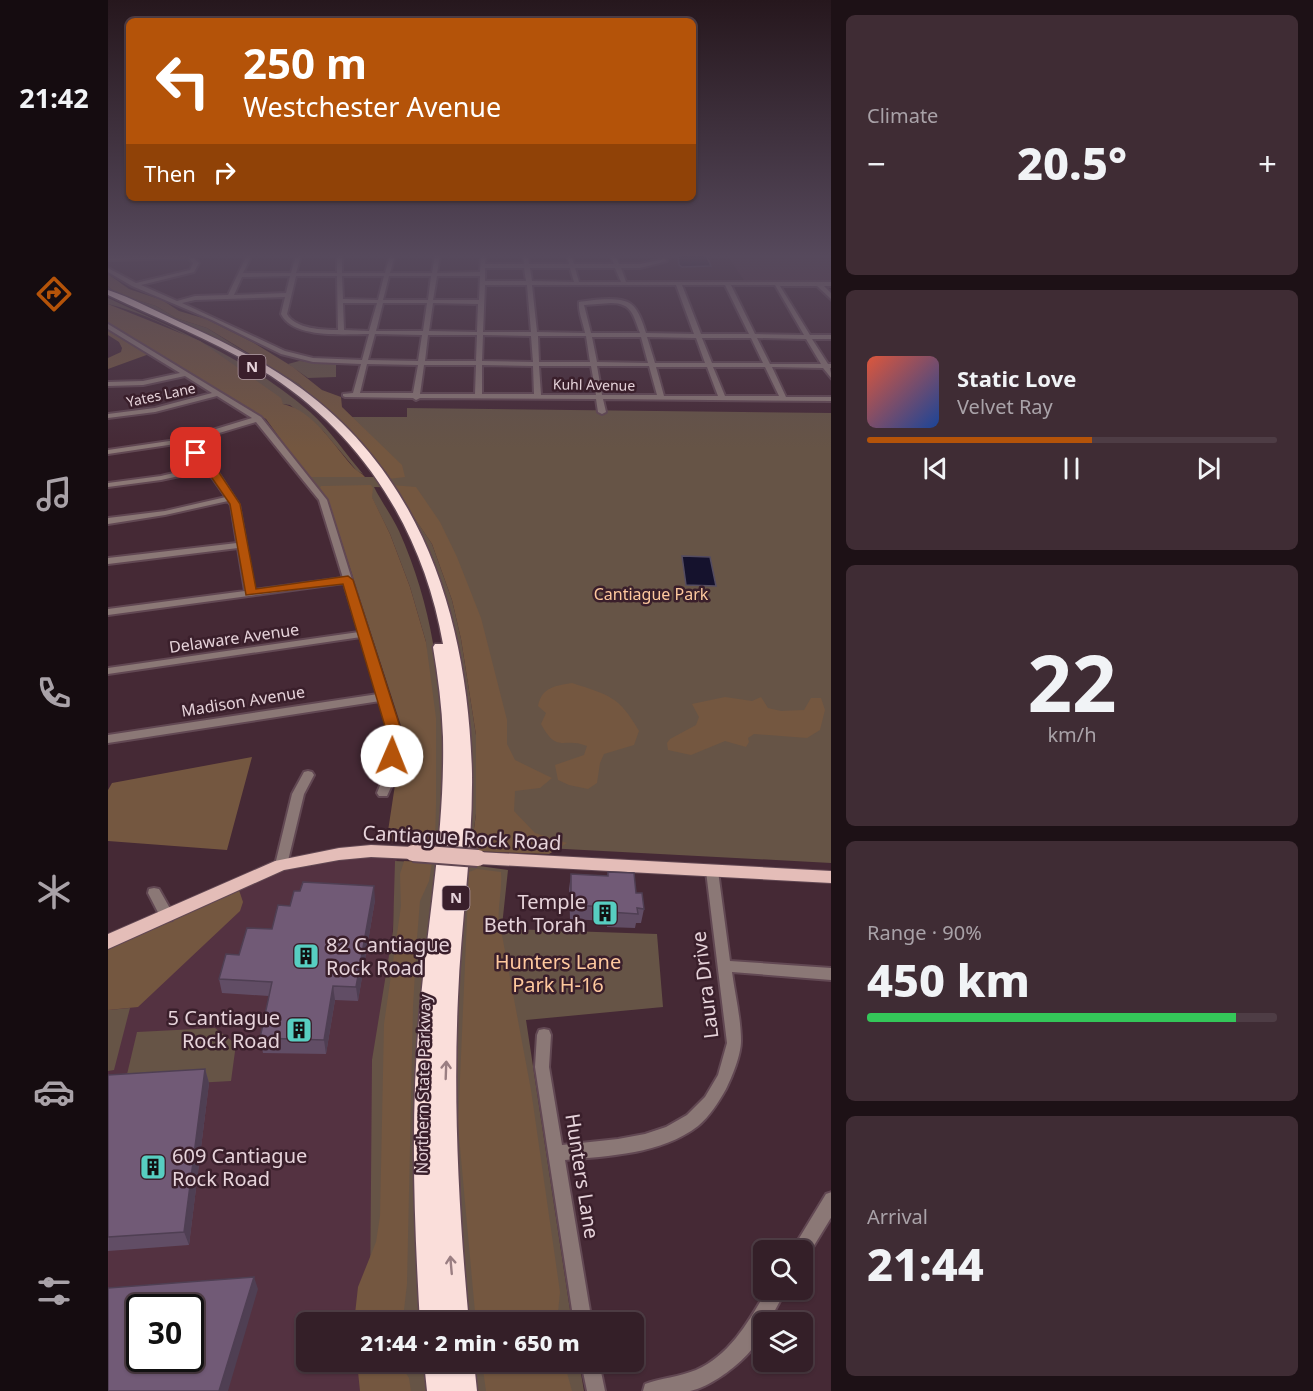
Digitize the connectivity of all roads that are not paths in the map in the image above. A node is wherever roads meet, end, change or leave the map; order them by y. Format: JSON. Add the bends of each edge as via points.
{"nodes":[{"id":1,"x":162,"y":320,"type":"edge"},
{"id":2,"x":215,"y":320,"type":"edge"},
{"id":3,"x":287,"y":320,"type":"edge"},
{"id":4,"x":341,"y":320,"type":"edge"},
{"id":5,"x":375,"y":320,"type":"edge"},
{"id":6,"x":428,"y":320,"type":"edge"},
{"id":7,"x":480,"y":320,"type":"edge"},
{"id":8,"x":533,"y":320,"type":"edge"},
{"id":9,"x":585,"y":320,"type":"edge"},
{"id":10,"x":637,"y":320,"type":"edge"},
{"id":11,"x":692,"y":320,"type":"edge"},
{"id":12,"x":745,"y":320,"type":"edge"},
{"id":13,"x":797,"y":320,"type":"edge"},
{"id":14,"x":108,"y":326,"type":"edge"},
{"id":15,"x":341,"y":333,"type":"junction"},
{"id":16,"x":372,"y":333,"type":"junction"},
{"id":17,"x":426,"y":333,"type":"junction"},
{"id":18,"x":480,"y":334,"type":"junction"},
{"id":19,"x":534,"y":334,"type":"junction"},
{"id":20,"x":589,"y":335,"type":"junction"},
{"id":21,"x":643,"y":335,"type":"junction"},
{"id":22,"x":698,"y":336,"type":"junction"},
{"id":23,"x":753,"y":336,"type":"junction"},
{"id":24,"x":807,"y":336,"type":"junction"},
{"id":25,"x":831,"y":337,"type":"edge"},
{"id":26,"x":364,"y":362,"type":"junction"},
{"id":27,"x":422,"y":363,"type":"junction"},
{"id":28,"x":479,"y":363,"type":"junction"},
{"id":29,"x":536,"y":363,"type":"junction"},
{"id":30,"x":594,"y":364,"type":"junction"},
{"id":31,"x":652,"y":364,"type":"junction"},
{"id":32,"x":709,"y":365,"type":"junction"},
{"id":33,"x":767,"y":365,"type":"junction"},
{"id":34,"x":828,"y":366,"type":"edge"},
{"id":35,"x":186,"y":374,"type":"junction"},
{"id":36,"x":831,"y":377,"type":"edge"},
{"id":37,"x":108,"y":384,"type":"edge"},
{"id":38,"x":218,"y":394,"type":"junction"},
{"id":39,"x":345,"y":395,"type":"dead end"},
{"id":40,"x":356,"y":395,"type":"junction"},
{"id":41,"x":478,"y":396,"type":"junction"},
{"id":42,"x":417,"y":397,"type":"junction"},
{"id":43,"x":538,"y":397,"type":"junction"},
{"id":44,"x":600,"y":397,"type":"junction"},
{"id":45,"x":661,"y":398,"type":"junction"},
{"id":46,"x":722,"y":398,"type":"junction"},
{"id":47,"x":783,"y":399,"type":"junction"},
{"id":48,"x":831,"y":399,"type":"edge"},
{"id":49,"x":602,"y":412,"type":"dead end"},
{"id":50,"x":108,"y":416,"type":"edge"},
{"id":51,"x":258,"y":419,"type":"junction"},
{"id":52,"x":184,"y":441,"type":"junction"},
{"id":53,"x":108,"y":452,"type":"edge"},
{"id":54,"x":208,"y":467,"type":"junction"},
{"id":55,"x":379,"y":481,"type":"junction"},
{"id":56,"x":108,"y":485,"type":"edge"},
{"id":57,"x":231,"y":498,"type":"junction"},
{"id":58,"x":108,"y":521,"type":"edge"},
{"id":59,"x":242,"y":545,"type":"junction"},
{"id":60,"x":108,"y":561,"type":"edge"},
{"id":61,"x":348,"y":580,"type":"junction"},
{"id":62,"x":250,"y":593,"type":"junction"},
{"id":63,"x":108,"y":612,"type":"edge"},
{"id":64,"x":364,"y":634,"type":"junction"},
{"id":65,"x":108,"y":671,"type":"edge"},
{"id":66,"x":382,"y":697,"type":"junction"},
{"id":67,"x":108,"y":739,"type":"edge"},
{"id":68,"x":308,"y":775,"type":"dead end"},
{"id":69,"x":383,"y":793,"type":"dead end"},
{"id":70,"x":281,"y":865,"type":"junction"},
{"id":71,"x":712,"y":871,"type":"junction"},
{"id":72,"x":831,"y":878,"type":"edge"},
{"id":73,"x":154,"y":893,"type":"dead end"},
{"id":74,"x":167,"y":916,"type":"junction"},
{"id":75,"x":108,"y":942,"type":"edge"},
{"id":76,"x":725,"y":966,"type":"junction"},
{"id":77,"x":831,"y":974,"type":"edge"},
{"id":78,"x":544,"y":1035,"type":"dead end"},
{"id":79,"x":556,"y":1153,"type":"junction"},
{"id":80,"x":831,"y":1200,"type":"edge"},
{"id":81,"x":807,"y":1240,"type":"edge"},
{"id":82,"x":771,"y":1300,"type":"edge"},
{"id":83,"x":432,"y":1312,"type":"edge"},
{"id":84,"x":455,"y":1312,"type":"edge"},
{"id":85,"x":581,"y":1312,"type":"edge"},
{"id":86,"x":438,"y":1372,"type":"edge"},
{"id":87,"x":462,"y":1372,"type":"edge"},
{"id":88,"x":592,"y":1372,"type":"edge"},
{"id":89,"x":440,"y":1391,"type":"edge"},
{"id":90,"x":464,"y":1391,"type":"edge"},
{"id":91,"x":596,"y":1391,"type":"edge"},
{"id":92,"x":652,"y":1391,"type":"edge"}],
"edges":[{"from":1,"to":55,"type":"highway","name":"Northern State Parkway","number":"N","via":[[268,376],[333,430]]},
{"from":2,"to":26,"type":"street","via":[[288,357]]},
{"from":3,"to":15,"type":"street","via":[[310,331]]},
{"from":4,"to":15,"type":"street"},
{"from":5,"to":16,"type":"street"},
{"from":6,"to":17,"type":"street"},
{"from":7,"to":18,"type":"street"},
{"from":8,"to":19,"type":"street"},
{"from":9,"to":20,"type":"street"},
{"from":10,"to":21,"type":"street"},
{"from":11,"to":22,"type":"street"},
{"from":12,"to":23,"type":"street"},
{"from":13,"to":24,"type":"street"},
{"from":14,"to":35,"type":"street"},
{"from":15,"to":16,"type":"street"},
{"from":16,"to":17,"type":"street"},
{"from":16,"to":26,"type":"street"},
{"from":17,"to":18,"type":"street"},
{"from":17,"to":27,"type":"street"},
{"from":18,"to":19,"type":"street"},
{"from":18,"to":28,"type":"street"},
{"from":19,"to":20,"type":"street"},
{"from":19,"to":29,"type":"street"},
{"from":20,"to":21,"type":"street"},
{"from":20,"to":30,"type":"street"},
{"from":21,"to":22,"type":"street"},
{"from":21,"to":31,"type":"street"},
{"from":22,"to":23,"type":"street"},
{"from":22,"to":32,"type":"street"},
{"from":23,"to":24,"type":"street"},
{"from":23,"to":33,"type":"street"},
{"from":24,"to":25,"type":"street"},
{"from":24,"to":34,"type":"street"},
{"from":26,"to":27,"type":"street"},
{"from":26,"to":40,"type":"street"},
{"from":27,"to":28,"type":"street"},
{"from":27,"to":42,"type":"street"},
{"from":28,"to":29,"type":"street"},
{"from":28,"to":41,"type":"street"},
{"from":29,"to":30,"type":"street"},
{"from":29,"to":43,"type":"street"},
{"from":30,"to":31,"type":"street"},
{"from":30,"to":44,"type":"street"},
{"from":31,"to":32,"type":"street"},
{"from":31,"to":45,"type":"street"},
{"from":32,"to":33,"type":"street"},
{"from":32,"to":46,"type":"street"},
{"from":33,"to":34,"type":"street"},
{"from":33,"to":47,"type":"street"},
{"from":34,"to":36,"type":"street"},
{"from":35,"to":37,"type":"street","via":[[143,383]]},
{"from":35,"to":38,"type":"street"},
{"from":38,"to":50,"type":"street","name":"Yates Lane","via":[[155,410]]},
{"from":38,"to":51,"type":"street"},
{"from":39,"to":40,"type":"street","name":"Kuhl Avenue"},
{"from":40,"to":42,"type":"street","name":"Kuhl Avenue"},
{"from":41,"to":42,"type":"street","name":"Kuhl Avenue"},
{"from":41,"to":43,"type":"street","name":"Kuhl Avenue"},
{"from":43,"to":44,"type":"street","name":"Kuhl Avenue"},
{"from":44,"to":45,"type":"street","name":"Kuhl Avenue"},
{"from":44,"to":49,"type":"street"},
{"from":45,"to":46,"type":"street","name":"Kuhl Avenue"},
{"from":46,"to":47,"type":"street","name":"Kuhl Avenue"},
{"from":47,"to":48,"type":"street","name":"Kuhl Avenue"},
{"from":51,"to":52,"type":"street"},
{"from":51,"to":61,"type":"street","via":[[322,500]]},
{"from":52,"to":53,"type":"street"},
{"from":52,"to":54,"type":"street"},
{"from":54,"to":56,"type":"street"},
{"from":54,"to":57,"type":"street"},
{"from":55,"to":83,"type":"highway","name":"Northern State Parkway","number":"N","via":[[406,534],[426,589],[442,659],[451,747],[449,819],[430,1010],[424,1118],[425,1214]]},
{"from":84,"to":55,"type":"highway","name":"Northern State Parkway","number":"N","one_way":true,"via":[[446,1209],[444,1119],[448,999],[463,804],[457,683],[439,597],[417,534]]},
{"from":57,"to":58,"type":"street"},
{"from":57,"to":59,"type":"street","via":[[237,510]]},
{"from":59,"to":60,"type":"street"},
{"from":59,"to":62,"type":"street"},
{"from":61,"to":62,"type":"street"},
{"from":61,"to":64,"type":"street"},
{"from":62,"to":63,"type":"street"},
{"from":64,"to":65,"type":"street","name":"Delaware Avenue"},
{"from":64,"to":66,"type":"street"},
{"from":66,"to":67,"type":"street","name":"Madison Avenue"},
{"from":66,"to":69,"type":"street","via":[[394,733],[389,778]]},
{"from":68,"to":70,"type":"street","via":[[298,794]]},
{"from":70,"to":71,"type":"main road","name":"Cantiague Rock Road","bridge":true,"via":[[360,852]]},
{"from":70,"to":74,"type":"main road","name":"Cantiague Rock Road"},
{"from":71,"to":72,"type":"main road","name":"Cantiague Rock Road"},
{"from":71,"to":76,"type":"street","name":"Laura Drive"},
{"from":73,"to":74,"type":"street"},
{"from":74,"to":75,"type":"main road","name":"Cantiague Rock Road"},
{"from":76,"to":77,"type":"street"},
{"from":76,"to":79,"type":"street","name":"Laura Drive","via":[[734,1043],[729,1068],[712,1101],[683,1127],[649,1142]]},
{"from":78,"to":79,"type":"street","name":"Hunters Lane","via":[[542,1067]]},
{"from":79,"to":85,"type":"street","name":"Hunters Lane"},
{"from":80,"to":81,"type":"street"},
{"from":82,"to":92,"type":"street","via":[[732,1358],[702,1380]]},
{"from":86,"to":89,"type":"highway"},
{"from":87,"to":90,"type":"highway"},
{"from":88,"to":91,"type":"street"}]}
